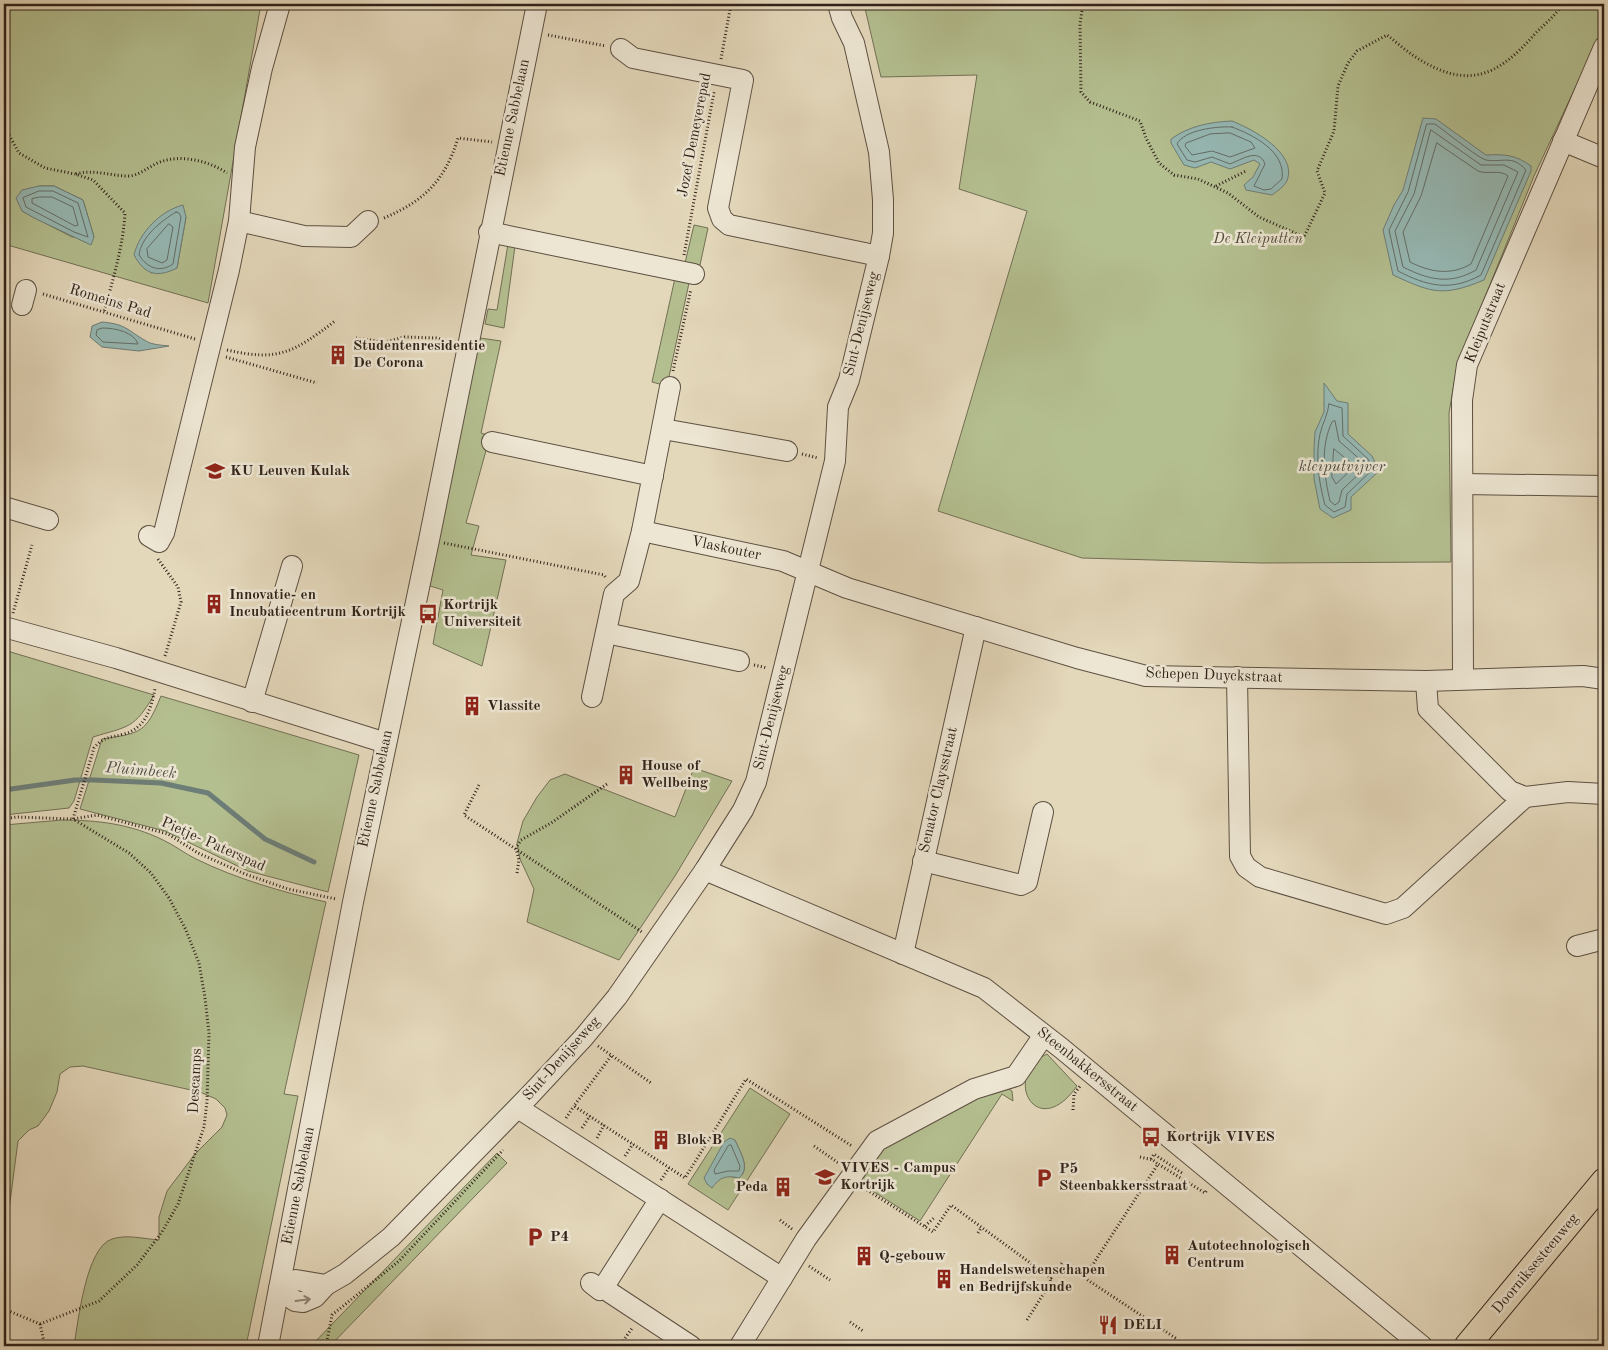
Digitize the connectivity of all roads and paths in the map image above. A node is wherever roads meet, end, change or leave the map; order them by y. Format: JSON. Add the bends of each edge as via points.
{"nodes":[{"id":1,"x":280,"y":4,"type":"edge"},
{"id":2,"x":537,"y":4,"type":"edge"},
{"id":3,"x":731,"y":4,"type":"edge"},
{"id":4,"x":838,"y":4,"type":"edge"},
{"id":5,"x":1083,"y":4,"type":"edge"},
{"id":6,"x":1562,"y":4,"type":"edge"},
{"id":7,"x":531,"y":31,"type":"junction"},
{"id":8,"x":1604,"y":47,"type":"edge"},
{"id":9,"x":621,"y":49,"type":"joint"},
{"id":10,"x":718,"y":75,"type":"junction"},
{"id":11,"x":4,"y":126,"type":"edge"},
{"id":12,"x":1563,"y":141,"type":"junction"},
{"id":13,"x":508,"y":144,"type":"junction"},
{"id":14,"x":1604,"y":158,"type":"edge"},
{"id":15,"x":1246,"y":171,"type":"dead end"},
{"id":16,"x":75,"y":174,"type":"junction"},
{"id":17,"x":242,"y":183,"type":"junction"},
{"id":18,"x":1215,"y":187,"type":"junction"},
{"id":19,"x":239,"y":221,"type":"junction"},
{"id":20,"x":368,"y":221,"type":"joint"},
{"id":21,"x":490,"y":232,"type":"junction"},
{"id":22,"x":879,"y":256,"type":"junction"},
{"id":23,"x":688,"y":272,"type":"junction"},
{"id":24,"x":24,"y":298,"type":"dead end"},
{"id":25,"x":104,"y":312,"type":"junction"},
{"id":26,"x":335,"y":321,"type":"dead end"},
{"id":27,"x":356,"y":338,"type":"dead end"},
{"id":28,"x":466,"y":346,"type":"junction"},
{"id":29,"x":209,"y":347,"type":"junction"},
{"id":30,"x":317,"y":383,"type":"dead end"},
{"id":31,"x":670,"y":387,"type":"joint"},
{"id":32,"x":663,"y":429,"type":"junction"},
{"id":33,"x":492,"y":442,"type":"dead end"},
{"id":34,"x":787,"y":451,"type":"joint"},
{"id":35,"x":835,"y":461,"type":"junction"},
{"id":36,"x":653,"y":476,"type":"junction"},
{"id":37,"x":1463,"y":484,"type":"junction"},
{"id":38,"x":1604,"y":486,"type":"edge"},
{"id":39,"x":4,"y":507,"type":"edge"},
{"id":40,"x":41,"y":518,"type":"dead end"},
{"id":41,"x":642,"y":531,"type":"junction"},
{"id":42,"x":154,"y":539,"type":"joint"},
{"id":43,"x":429,"y":540,"type":"junction"},
{"id":44,"x":32,"y":545,"type":"dead end"},
{"id":45,"x":292,"y":566,"type":"dead end"},
{"id":46,"x":809,"y":572,"type":"junction"},
{"id":47,"x":614,"y":594,"type":"junction"},
{"id":48,"x":6,"y":627,"type":"edge"},
{"id":49,"x":976,"y":627,"type":"junction"},
{"id":50,"x":606,"y":633,"type":"junction"},
{"id":51,"x":739,"y":662,"type":"joint"},
{"id":52,"x":159,"y":672,"type":"junction"},
{"id":53,"x":784,"y":672,"type":"junction"},
{"id":54,"x":1237,"y":677,"type":"junction"},
{"id":55,"x":1463,"y":679,"type":"junction"},
{"id":56,"x":1604,"y":679,"type":"edge"},
{"id":57,"x":1426,"y":681,"type":"junction"},
{"id":58,"x":592,"y":697,"type":"dead end"},
{"id":59,"x":252,"y":702,"type":"junction"},
{"id":60,"x":386,"y":743,"type":"junction"},
{"id":61,"x":479,"y":784,"type":"dead end"},
{"id":62,"x":607,"y":784,"type":"dead end"},
{"id":63,"x":1604,"y":794,"type":"edge"},
{"id":64,"x":1524,"y":798,"type":"junction"},
{"id":65,"x":1043,"y":812,"type":"dead end"},
{"id":66,"x":4,"y":819,"type":"edge"},
{"id":67,"x":73,"y":819,"type":"junction"},
{"id":68,"x":516,"y":848,"type":"junction"},
{"id":69,"x":923,"y":861,"type":"junction"},
{"id":70,"x":705,"y":870,"type":"junction"},
{"id":71,"x":517,"y":873,"type":"dead end"},
{"id":72,"x":353,"y":902,"type":"junction"},
{"id":73,"x":1604,"y":939,"type":"edge"},
{"id":74,"x":655,"y":941,"type":"junction"},
{"id":75,"x":1576,"y":946,"type":"dead end"},
{"id":76,"x":902,"y":954,"type":"junction"},
{"id":77,"x":1044,"y":1035,"type":"junction"},
{"id":78,"x":584,"y":1037,"type":"junction"},
{"id":79,"x":612,"y":1056,"type":"junction"},
{"id":80,"x":1090,"y":1073,"type":"junction"},
{"id":81,"x":650,"y":1083,"type":"dead end"},
{"id":82,"x":518,"y":1108,"type":"junction"},
{"id":83,"x":1073,"y":1110,"type":"dead end"},
{"id":84,"x":814,"y":1146,"type":"dead end"},
{"id":85,"x":503,"y":1150,"type":"dead end"},
{"id":86,"x":866,"y":1154,"type":"junction"},
{"id":87,"x":1140,"y":1157,"type":"dead end"},
{"id":88,"x":1150,"y":1159,"type":"junction"},
{"id":89,"x":1158,"y":1164,"type":"junction"},
{"id":90,"x":1176,"y":1169,"type":"dead end"},
{"id":91,"x":851,"y":1176,"type":"junction"},
{"id":92,"x":1604,"y":1181,"type":"edge"},
{"id":93,"x":1207,"y":1189,"type":"dead end"},
{"id":94,"x":660,"y":1199,"type":"junction"},
{"id":95,"x":935,"y":1217,"type":"dead end"},
{"id":96,"x":925,"y":1226,"type":"junction"},
{"id":97,"x":981,"y":1228,"type":"junction"},
{"id":98,"x":978,"y":1233,"type":"dead end"},
{"id":99,"x":796,"y":1257,"type":"junction"},
{"id":100,"x":782,"y":1278,"type":"junction"},
{"id":101,"x":1051,"y":1278,"type":"junction"},
{"id":102,"x":1084,"y":1278,"type":"junction"},
{"id":103,"x":830,"y":1280,"type":"dead end"},
{"id":104,"x":1049,"y":1285,"type":"junction"},
{"id":105,"x":279,"y":1289,"type":"junction"},
{"id":106,"x":1059,"y":1292,"type":"dead end"},
{"id":107,"x":4,"y":1309,"type":"edge"},
{"id":108,"x":1027,"y":1320,"type":"dead end"},
{"id":109,"x":850,"y":1322,"type":"dead end"},
{"id":110,"x":40,"y":1324,"type":"junction"},
{"id":111,"x":863,"y":1331,"type":"dead end"},
{"id":112,"x":1178,"y":1339,"type":"dead end"},
{"id":113,"x":45,"y":1346,"type":"edge"},
{"id":114,"x":268,"y":1346,"type":"edge"},
{"id":115,"x":326,"y":1346,"type":"edge"},
{"id":116,"x":692,"y":1346,"type":"edge"},
{"id":117,"x":740,"y":1346,"type":"edge"},
{"id":118,"x":1422,"y":1346,"type":"edge"},
{"id":119,"x":1467,"y":1346,"type":"edge"}],
"edges":[{"from":1,"to":17,"type":"street","via":[[245,147]]},
{"from":2,"to":7,"type":"street","name":"Etienne Sabbelaan"},
{"from":3,"to":10,"type":"path","name":"Jozef Demeyerepad"},
{"from":4,"to":22,"type":"street","name":"Sint-Denijseweg","via":[[854,43],[879,152],[883,200]]},
{"from":5,"to":18,"type":"path","via":[[1080,24],[1081,92],[1090,102],[1140,121],[1159,163],[1174,175],[1198,179]]},
{"from":6,"to":18,"type":"path","via":[[1520,51],[1504,65],[1485,74],[1465,76],[1442,69],[1415,57],[1387,35],[1357,51],[1338,86],[1334,131],[1317,171],[1325,193],[1304,237],[1259,217],[1228,192]]},
{"from":7,"to":9,"type":"path"},
{"from":7,"to":13,"type":"street","name":"Etienne Sabbelaan"},
{"from":8,"to":12,"type":"street","name":"Kleiputstraat"},
{"from":9,"to":10,"type":"street","via":[[633,58]]},
{"from":10,"to":22,"type":"street","via":[[743,80],[718,208],[722,219],[729,225]]},
{"from":10,"to":23,"type":"path","name":"Jozef Demeyerepad"},
{"from":11,"to":16,"type":"path","via":[[19,153],[45,168]]},
{"from":12,"to":14,"type":"street"},
{"from":12,"to":37,"type":"street","name":"Kleiputstraat","via":[[1467,365],[1462,400]]},
{"from":13,"to":20,"type":"path","via":[[458,138],[444,171],[426,194],[407,208],[382,219]]},
{"from":13,"to":21,"type":"street","name":"Etienne Sabbelaan"},
{"from":15,"to":18,"type":"path"},
{"from":16,"to":17,"type":"path","via":[[90,170],[137,175],[162,161],[183,158],[217,166]]},
{"from":16,"to":25,"type":"path","via":[[93,180],[125,213],[119,257]]},
{"from":17,"to":19,"type":"street"},
{"from":19,"to":20,"type":"street","via":[[304,236],[333,237],[351,237]]},
{"from":19,"to":29,"type":"street"},
{"from":21,"to":23,"type":"street"},
{"from":21,"to":28,"type":"street","name":"Etienne Sabbelaan"},
{"from":22,"to":35,"type":"street","name":"Sint-Denijseweg","via":[[849,380],[838,407]]},
{"from":23,"to":31,"type":"path","name":"Jozef Demeyerepad"},
{"from":24,"to":25,"type":"path","name":"Romeins Pad"},
{"from":25,"to":29,"type":"path","name":"Romeins Pad"},
{"from":26,"to":29,"type":"path","via":[[304,344],[279,354],[255,356]]},
{"from":27,"to":28,"type":"path","via":[[385,342],[405,337],[436,338]]},
{"from":28,"to":43,"type":"street","name":"Etienne Sabbelaan"},
{"from":29,"to":30,"type":"path"},
{"from":29,"to":42,"type":"street","via":[[164,533]]},
{"from":31,"to":32,"type":"street"},
{"from":32,"to":34,"type":"street"},
{"from":32,"to":36,"type":"street"},
{"from":33,"to":36,"type":"street"},
{"from":34,"to":35,"type":"path"},
{"from":35,"to":46,"type":"street","name":"Sint-Denijseweg"},
{"from":36,"to":41,"type":"street"},
{"from":37,"to":38,"type":"street"},
{"from":37,"to":55,"type":"street","name":"Kleiputstraat"},
{"from":39,"to":40,"type":"street"},
{"from":41,"to":46,"type":"street","name":"Vlaskouter","via":[[783,561]]},
{"from":41,"to":47,"type":"street","via":[[629,580]]},
{"from":42,"to":52,"type":"path","via":[[158,562],[178,587],[180,602]]},
{"from":43,"to":47,"type":"path","via":[[604,575]]},
{"from":43,"to":60,"type":"street","name":"Etienne Sabbelaan"},
{"from":44,"to":48,"type":"path"},
{"from":45,"to":59,"type":"street"},
{"from":46,"to":49,"type":"street","name":"Schepen Duyckstraat","via":[[848,588]]},
{"from":46,"to":53,"type":"street","name":"Sint-Denijseweg"},
{"from":47,"to":50,"type":"street"},
{"from":48,"to":52,"type":"street"},
{"from":49,"to":54,"type":"street","name":"Schepen Duyckstraat","via":[[1146,676]]},
{"from":49,"to":69,"type":"street","name":"Senator Claysstraat"},
{"from":50,"to":51,"type":"street"},
{"from":50,"to":58,"type":"street"},
{"from":51,"to":53,"type":"path"},
{"from":52,"to":59,"type":"street"},
{"from":52,"to":67,"type":"path","via":[[151,711],[142,724],[127,733],[102,739],[94,748]]},
{"from":53,"to":70,"type":"street","name":"Sint-Denijseweg","via":[[756,782]]},
{"from":54,"to":57,"type":"street","name":"Schepen Duyckstraat"},
{"from":54,"to":64,"type":"street","via":[[1240,856],[1246,867],[1260,878],[1386,914],[1403,908]]},
{"from":55,"to":56,"type":"street","name":"Schepen Duyckstraat","via":[[1583,676]]},
{"from":55,"to":57,"type":"street","name":"Schepen Duyckstraat"},
{"from":57,"to":64,"type":"street","via":[[1428,709],[1510,791]]},
{"from":59,"to":60,"type":"street"},
{"from":60,"to":72,"type":"street","name":"Etienne Sabbelaan"},
{"from":61,"to":68,"type":"path","via":[[464,814]]},
{"from":62,"to":68,"type":"path","via":[[521,840]]},
{"from":63,"to":64,"type":"street","via":[[1568,792]]},
{"from":65,"to":69,"type":"street","via":[[1027,882],[1021,885]]},
{"from":66,"to":67,"type":"path","name":"Pietje- Paterspad"},
{"from":67,"to":72,"type":"path","name":"Pietje- Paterspad","via":[[97,815],[168,834],[198,853],[245,874],[288,889]]},
{"from":67,"to":110,"type":"path","name":"Descamps","via":[[129,853],[151,873],[186,930],[199,963],[205,998],[209,1033],[208,1102],[204,1127],[178,1204],[162,1232],[137,1265],[100,1301]]},
{"from":68,"to":71,"type":"path"},
{"from":68,"to":74,"type":"path"},
{"from":69,"to":76,"type":"street","name":"Senator Claysstraat"},
{"from":70,"to":74,"type":"street","name":"Sint-Denijseweg"},
{"from":70,"to":76,"type":"street","name":"Steenbakkersstraat"},
{"from":72,"to":105,"type":"street","name":"Etienne Sabbelaan"},
{"from":73,"to":75,"type":"street"},
{"from":74,"to":78,"type":"street","name":"Sint-Denijseweg","via":[[617,997]]},
{"from":76,"to":77,"type":"street","name":"Steenbakkersstraat","via":[[984,988]]},
{"from":77,"to":80,"type":"street","name":"Steenbakkersstraat"},
{"from":77,"to":86,"type":"street","via":[[1016,1076],[974,1089],[877,1141]]},
{"from":78,"to":79,"type":"path"},
{"from":78,"to":82,"type":"street","name":"Sint-Denijseweg"},
{"from":79,"to":81,"type":"path"},
{"from":79,"to":86,"type":"path","via":[[574,1106],[685,1178],[746,1079]]},
{"from":80,"to":83,"type":"path","via":[[1074,1094]]},
{"from":80,"to":118,"type":"street","name":"Steenbakkersstraat"},
{"from":82,"to":94,"type":"street"},
{"from":82,"to":105,"type":"street","name":"Sint-Denijseweg","via":[[391,1237],[345,1274],[326,1285],[296,1280]]},
{"from":84,"to":91,"type":"path"},
{"from":85,"to":115,"type":"path","via":[[399,1261],[332,1315]]},
{"from":86,"to":91,"type":"street"},
{"from":87,"to":88,"type":"path"},
{"from":88,"to":89,"type":"path"},
{"from":88,"to":90,"type":"path","via":[[1154,1154]]},
{"from":89,"to":93,"type":"path","via":[[1205,1193]]},
{"from":89,"to":102,"type":"path"},
{"from":91,"to":96,"type":"path"},
{"from":91,"to":99,"type":"street"},
{"from":92,"to":119,"type":"main road","name":"Doorniksesteenweg"},
{"from":94,"to":100,"type":"street"},
{"from":94,"to":116,"type":"street","via":[[597,1286]]},
{"from":95,"to":96,"type":"path"},
{"from":96,"to":97,"type":"path","via":[[933,1232],[951,1205]]},
{"from":97,"to":98,"type":"path"},
{"from":97,"to":101,"type":"path"},
{"from":99,"to":100,"type":"street"},
{"from":99,"to":103,"type":"path"},
{"from":100,"to":117,"type":"street"},
{"from":101,"to":102,"type":"path","via":[[1062,1263]]},
{"from":101,"to":104,"type":"path"},
{"from":102,"to":112,"type":"path"},
{"from":104,"to":106,"type":"path"},
{"from":104,"to":108,"type":"path"},
{"from":105,"to":114,"type":"street","name":"Etienne Sabbelaan"},
{"from":107,"to":110,"type":"path"},
{"from":109,"to":111,"type":"path"},
{"from":110,"to":113,"type":"path"}]}
